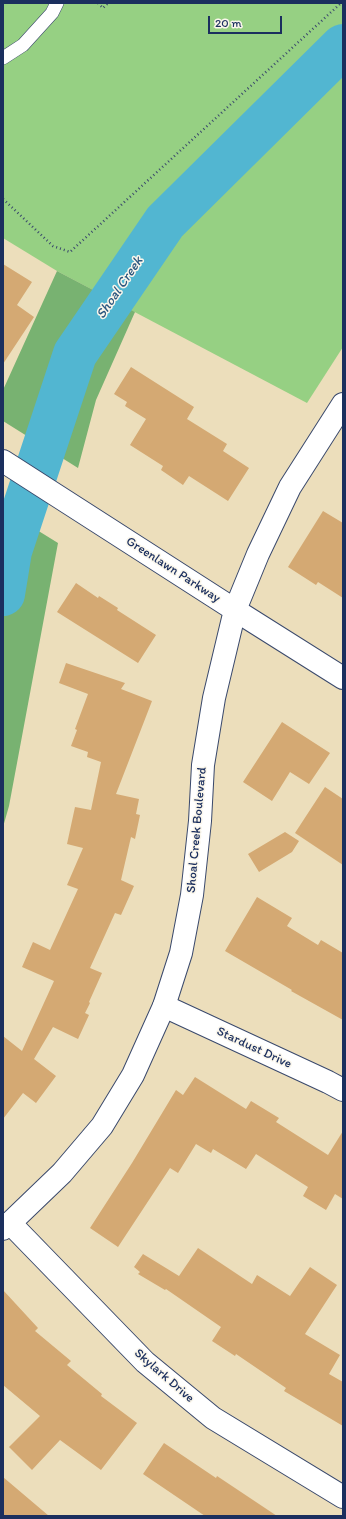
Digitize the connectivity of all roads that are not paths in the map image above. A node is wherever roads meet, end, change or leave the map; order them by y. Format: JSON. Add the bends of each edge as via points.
{"nodes":[{"id":1,"x":57,"y":3,"type":"edge"},
{"id":2,"x":3,"y":58,"type":"edge"},
{"id":3,"x":343,"y":404,"type":"edge"},
{"id":4,"x":3,"y":461,"type":"edge"},
{"id":5,"x":235,"y":610,"type":"junction"},
{"id":6,"x":343,"y":678,"type":"edge"},
{"id":7,"x":164,"y":1006,"type":"junction"},
{"id":8,"x":343,"y":1090,"type":"edge"},
{"id":9,"x":7,"y":1226,"type":"edge"},
{"id":10,"x":343,"y":1497,"type":"edge"}],
"edges":[{"from":1,"to":2,"type":"lane","via":[[52,13],[23,45]]},
{"from":3,"to":5,"type":"street","name":"Shoal Creek Boulevard","via":[[290,487]]},
{"from":4,"to":5,"type":"street","name":"Greenlawn Parkway"},
{"from":5,"to":6,"type":"street","name":"Greenlawn Parkway"},
{"from":5,"to":7,"type":"street","name":"Shoal Creek Boulevard","via":[[214,698],[203,765],[192,896],[181,953]]},
{"from":7,"to":8,"type":"street","name":"Stardust Drive"},
{"from":7,"to":9,"type":"street","name":"Shoal Creek Boulevard","via":[[133,1075],[102,1126],[62,1173]]},
{"from":9,"to":10,"type":"street","name":"Skylark Drive","via":[[145,1362],[208,1414]]}]}
